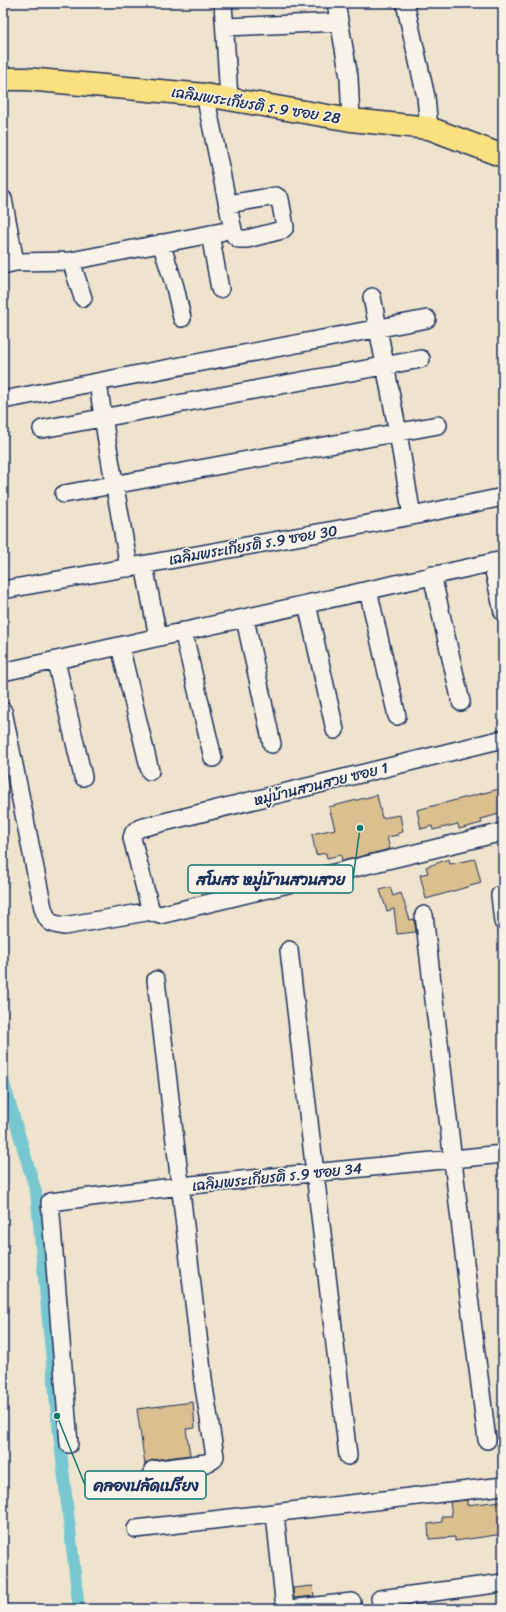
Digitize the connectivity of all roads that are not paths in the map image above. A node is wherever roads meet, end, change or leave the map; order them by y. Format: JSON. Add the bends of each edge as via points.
{"nodes":[{"id":1,"x":223,"y":3,"type":"edge"},
{"id":2,"x":336,"y":3,"type":"edge"},
{"id":3,"x":405,"y":3,"type":"edge"},
{"id":4,"x":339,"y":22,"type":"junction"},
{"id":5,"x":225,"y":27,"type":"junction"},
{"id":6,"x":3,"y":79,"type":"edge"},
{"id":7,"x":205,"y":94,"type":"junction"},
{"id":8,"x":228,"y":98,"type":"junction"},
{"id":9,"x":351,"y":120,"type":"junction"},
{"id":10,"x":429,"y":128,"type":"junction"},
{"id":11,"x":503,"y":156,"type":"edge"},
{"id":12,"x":3,"y":199,"type":"edge"},
{"id":13,"x":228,"y":204,"type":"dead end"},
{"id":14,"x":160,"y":243,"type":"junction"},
{"id":15,"x":71,"y":261,"type":"junction"},
{"id":16,"x":9,"y":263,"type":"edge"},
{"id":17,"x":220,"y":289,"type":"dead end"},
{"id":18,"x":372,"y":297,"type":"dead end"},
{"id":19,"x":83,"y":298,"type":"dead end"},
{"id":20,"x":182,"y":318,"type":"dead end"},
{"id":21,"x":427,"y":319,"type":"dead end"},
{"id":22,"x":377,"y":328,"type":"junction"},
{"id":23,"x":421,"y":359,"type":"dead end"},
{"id":24,"x":385,"y":364,"type":"junction"},
{"id":25,"x":98,"y":382,"type":"junction"},
{"id":26,"x":3,"y":400,"type":"edge"},
{"id":27,"x":103,"y":418,"type":"junction"},
{"id":28,"x":438,"y":425,"type":"dead end"},
{"id":29,"x":42,"y":429,"type":"dead end"},
{"id":30,"x":398,"y":433,"type":"junction"},
{"id":31,"x":115,"y":485,"type":"junction"},
{"id":32,"x":64,"y":494,"type":"dead end"},
{"id":33,"x":503,"y":497,"type":"edge"},
{"id":34,"x":412,"y":516,"type":"junction"},
{"id":35,"x":498,"y":561,"type":"edge"},
{"id":36,"x":137,"y":566,"type":"junction"},
{"id":37,"x":432,"y":575,"type":"junction"},
{"id":38,"x":3,"y":590,"type":"edge"},
{"id":39,"x":368,"y":590,"type":"junction"},
{"id":40,"x":307,"y":604,"type":"junction"},
{"id":41,"x":503,"y":612,"type":"edge"},
{"id":42,"x":245,"y":618,"type":"junction"},
{"id":43,"x":183,"y":631,"type":"junction"},
{"id":44,"x":158,"y":637,"type":"junction"},
{"id":45,"x":120,"y":646,"type":"junction"},
{"id":46,"x":56,"y":661,"type":"junction"},
{"id":47,"x":3,"y":672,"type":"edge"},
{"id":48,"x":460,"y":702,"type":"dead end"},
{"id":49,"x":3,"y":711,"type":"edge"},
{"id":50,"x":397,"y":716,"type":"dead end"},
{"id":51,"x":5,"y":730,"type":"edge"},
{"id":52,"x":335,"y":730,"type":"dead end"},
{"id":53,"x":503,"y":739,"type":"edge"},
{"id":54,"x":272,"y":744,"type":"dead end"},
{"id":55,"x":213,"y":758,"type":"dead end"},
{"id":56,"x":150,"y":771,"type":"dead end"},
{"id":57,"x":83,"y":777,"type":"dead end"},
{"id":58,"x":10,"y":781,"type":"edge"},
{"id":59,"x":503,"y":832,"type":"edge"},
{"id":60,"x":500,"y":895,"type":"dead end"},
{"id":61,"x":150,"y":909,"type":"junction"},
{"id":62,"x":424,"y":915,"type":"dead end"},
{"id":63,"x":503,"y":922,"type":"edge"},
{"id":64,"x":289,"y":950,"type":"dead end"},
{"id":65,"x":156,"y":980,"type":"dead end"},
{"id":66,"x":503,"y":1154,"type":"edge"},
{"id":67,"x":453,"y":1159,"type":"junction"},
{"id":68,"x":316,"y":1172,"type":"junction"},
{"id":69,"x":181,"y":1186,"type":"junction"},
{"id":70,"x":487,"y":1440,"type":"dead end"},
{"id":71,"x":69,"y":1444,"type":"dead end"},
{"id":72,"x":348,"y":1456,"type":"dead end"},
{"id":73,"x":153,"y":1470,"type":"dead end"},
{"id":74,"x":503,"y":1486,"type":"edge"},
{"id":75,"x":274,"y":1514,"type":"junction"},
{"id":76,"x":136,"y":1529,"type":"dead end"},
{"id":77,"x":503,"y":1583,"type":"edge"},
{"id":78,"x":380,"y":1599,"type":"dead end"},
{"id":79,"x":352,"y":1602,"type":"dead end"},
{"id":80,"x":285,"y":1609,"type":"edge"},
{"id":81,"x":290,"y":1609,"type":"edge"}],
"edges":[{"from":1,"to":5,"type":"street"},
{"from":2,"to":4,"type":"street"},
{"from":3,"to":10,"type":"street","via":[[426,97]]},
{"from":4,"to":5,"type":"street"},
{"from":4,"to":9,"type":"street","via":[[349,77]]},
{"from":5,"to":8,"type":"street"},
{"from":6,"to":7,"type":"main road","name":"เฉลิมพระเกียรติ ร.9 ซอย 28"},
{"from":7,"to":8,"type":"main road","name":"เฉลิมพระเกียรติ ร.9 ซอย 28"},
{"from":7,"to":13,"type":"street"},
{"from":8,"to":9,"type":"main road","name":"เฉลิมพระเกียรติ ร.9 ซอย 28"},
{"from":9,"to":10,"type":"main road","name":"เฉลิมพระเกียรติ ร.9 ซอย 28"},
{"from":10,"to":11,"type":"main road","name":"เฉลิมพระเกียรติ ร.9 ซอย 28"},
{"from":12,"to":16,"type":"street"},
{"from":14,"to":15,"type":"street"},
{"from":14,"to":17,"type":"street","via":[[216,233]]},
{"from":14,"to":20,"type":"street","via":[[175,287]]},
{"from":15,"to":16,"type":"street"},
{"from":15,"to":19,"type":"street"},
{"from":18,"to":22,"type":"street"},
{"from":21,"to":22,"type":"street"},
{"from":22,"to":24,"type":"street"},
{"from":22,"to":25,"type":"street"},
{"from":23,"to":24,"type":"street"},
{"from":24,"to":27,"type":"street"},
{"from":24,"to":30,"type":"street"},
{"from":25,"to":26,"type":"street"},
{"from":25,"to":27,"type":"street"},
{"from":27,"to":29,"type":"street"},
{"from":27,"to":31,"type":"street"},
{"from":28,"to":30,"type":"street"},
{"from":30,"to":31,"type":"street"},
{"from":30,"to":34,"type":"street"},
{"from":31,"to":32,"type":"street"},
{"from":31,"to":36,"type":"street"},
{"from":33,"to":34,"type":"street","name":"เฉลิมพระเกียรติ ร.9 ซอย 30"},
{"from":34,"to":36,"type":"street","name":"เฉลิมพระเกียรติ ร.9 ซอย 30"},
{"from":35,"to":37,"type":"street"},
{"from":35,"to":41,"type":"street"},
{"from":36,"to":38,"type":"street","name":"เฉลิมพระเกียรติ ร.9 ซอย 30"},
{"from":36,"to":44,"type":"street"},
{"from":37,"to":39,"type":"street"},
{"from":37,"to":48,"type":"street"},
{"from":39,"to":40,"type":"street"},
{"from":39,"to":50,"type":"street"},
{"from":40,"to":42,"type":"street"},
{"from":40,"to":52,"type":"street"},
{"from":42,"to":43,"type":"street"},
{"from":42,"to":54,"type":"street"},
{"from":43,"to":44,"type":"street"},
{"from":43,"to":55,"type":"street"},
{"from":44,"to":45,"type":"street"},
{"from":45,"to":46,"type":"street"},
{"from":45,"to":56,"type":"street"},
{"from":46,"to":47,"type":"street"},
{"from":46,"to":57,"type":"street"},
{"from":49,"to":51,"type":"street"},
{"from":51,"to":58,"type":"street"},
{"from":53,"to":61,"type":"street","name":"หมู่บ้านสวนสวย ซอย 1","via":[[140,828],[134,832],[132,838]]},
{"from":58,"to":61,"type":"street","via":[[46,920],[51,924],[64,926],[146,912]]},
{"from":59,"to":61,"type":"street","via":[[160,915],[151,912]]},
{"from":60,"to":63,"type":"street"},
{"from":62,"to":67,"type":"street"},
{"from":64,"to":68,"type":"street"},
{"from":65,"to":69,"type":"street"},
{"from":66,"to":67,"type":"street","name":"เฉลิมพระเกียรติ ร.9 ซอย 34"},
{"from":67,"to":68,"type":"street","name":"เฉลิมพระเกียรติ ร.9 ซอย 34"},
{"from":67,"to":70,"type":"street"},
{"from":68,"to":69,"type":"street","name":"เฉลิมพระเกียรติ ร.9 ซอย 34"},
{"from":68,"to":72,"type":"street"},
{"from":69,"to":71,"type":"street","name":"เฉลิมพระเกียรติ ร.9 ซอย 34","via":[[50,1202]]},
{"from":69,"to":73,"type":"street","via":[[204,1387],[215,1456],[206,1463]]},
{"from":74,"to":75,"type":"street"},
{"from":75,"to":76,"type":"street"},
{"from":75,"to":80,"type":"street"},
{"from":77,"to":78,"type":"street"},
{"from":79,"to":81,"type":"street"}]}
